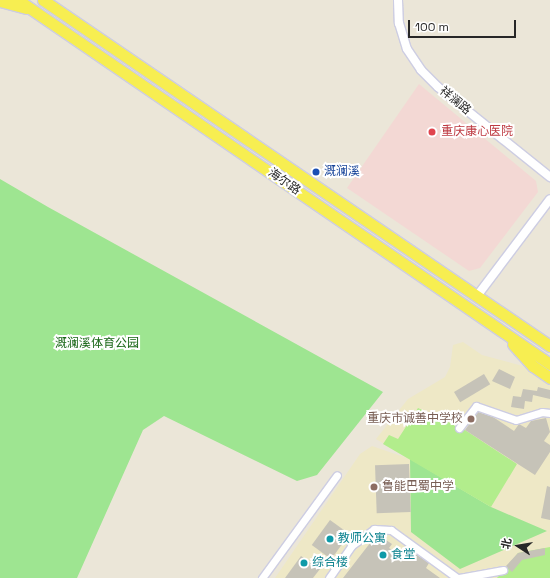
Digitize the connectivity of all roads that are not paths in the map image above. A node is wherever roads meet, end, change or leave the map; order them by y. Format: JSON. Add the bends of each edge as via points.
{"nodes":[{"id":1,"x":18,"y":0,"type":"edge"},
{"id":2,"x":44,"y":0,"type":"edge"},
{"id":3,"x":398,"y":0,"type":"edge"},
{"id":4,"x":0,"y":1,"type":"edge"},
{"id":5,"x":37,"y":11,"type":"junction"},
{"id":6,"x":550,"y":177,"type":"edge"},
{"id":7,"x":550,"y":199,"type":"edge"},
{"id":8,"x":477,"y":296,"type":"junction"},
{"id":9,"x":528,"y":330,"type":"junction"},
{"id":10,"x":503,"y":331,"type":"junction"},
{"id":11,"x":550,"y":340,"type":"edge"},
{"id":12,"x":550,"y":346,"type":"edge"},
{"id":13,"x":550,"y":364,"type":"edge"},
{"id":14,"x":550,"y":378,"type":"edge"},
{"id":15,"x":550,"y":414,"type":"edge"},
{"id":16,"x":459,"y":428,"type":"dead end"},
{"id":17,"x":337,"y":475,"type":"dead end"},
{"id":18,"x":503,"y":570,"type":"dead end"},
{"id":19,"x":483,"y":576,"type":"edge"},
{"id":20,"x":262,"y":578,"type":"edge"},
{"id":21,"x":329,"y":578,"type":"edge"},
{"id":22,"x":458,"y":578,"type":"edge"}],
"edges":[{"from":1,"to":5,"type":"main road","name":"海尔路"},
{"from":2,"to":8,"type":"main road","name":"海尔路"},
{"from":3,"to":6,"type":"street","name":"祥澜路","via":[[399,23],[407,49],[421,70],[438,87]]},
{"from":4,"to":5,"type":"main road"},
{"from":5,"to":10,"type":"main road","name":"海尔路"},
{"from":7,"to":8,"type":"street"},
{"from":8,"to":9,"type":"main road","name":"海尔路"},
{"from":9,"to":11,"type":"main road"},
{"from":9,"to":12,"type":"main road","name":"海尔路"},
{"from":10,"to":13,"type":"main road","name":"海尔路"},
{"from":10,"to":14,"type":"main road","via":[[533,366]]},
{"from":15,"to":16,"type":"street","via":[[542,412],[516,420],[476,406]]},
{"from":17,"to":20,"type":"street"},
{"from":18,"to":19,"type":"street"},
{"from":19,"to":22,"type":"street"},
{"from":21,"to":22,"type":"street","via":[[351,546],[374,529],[391,530]]}]}
